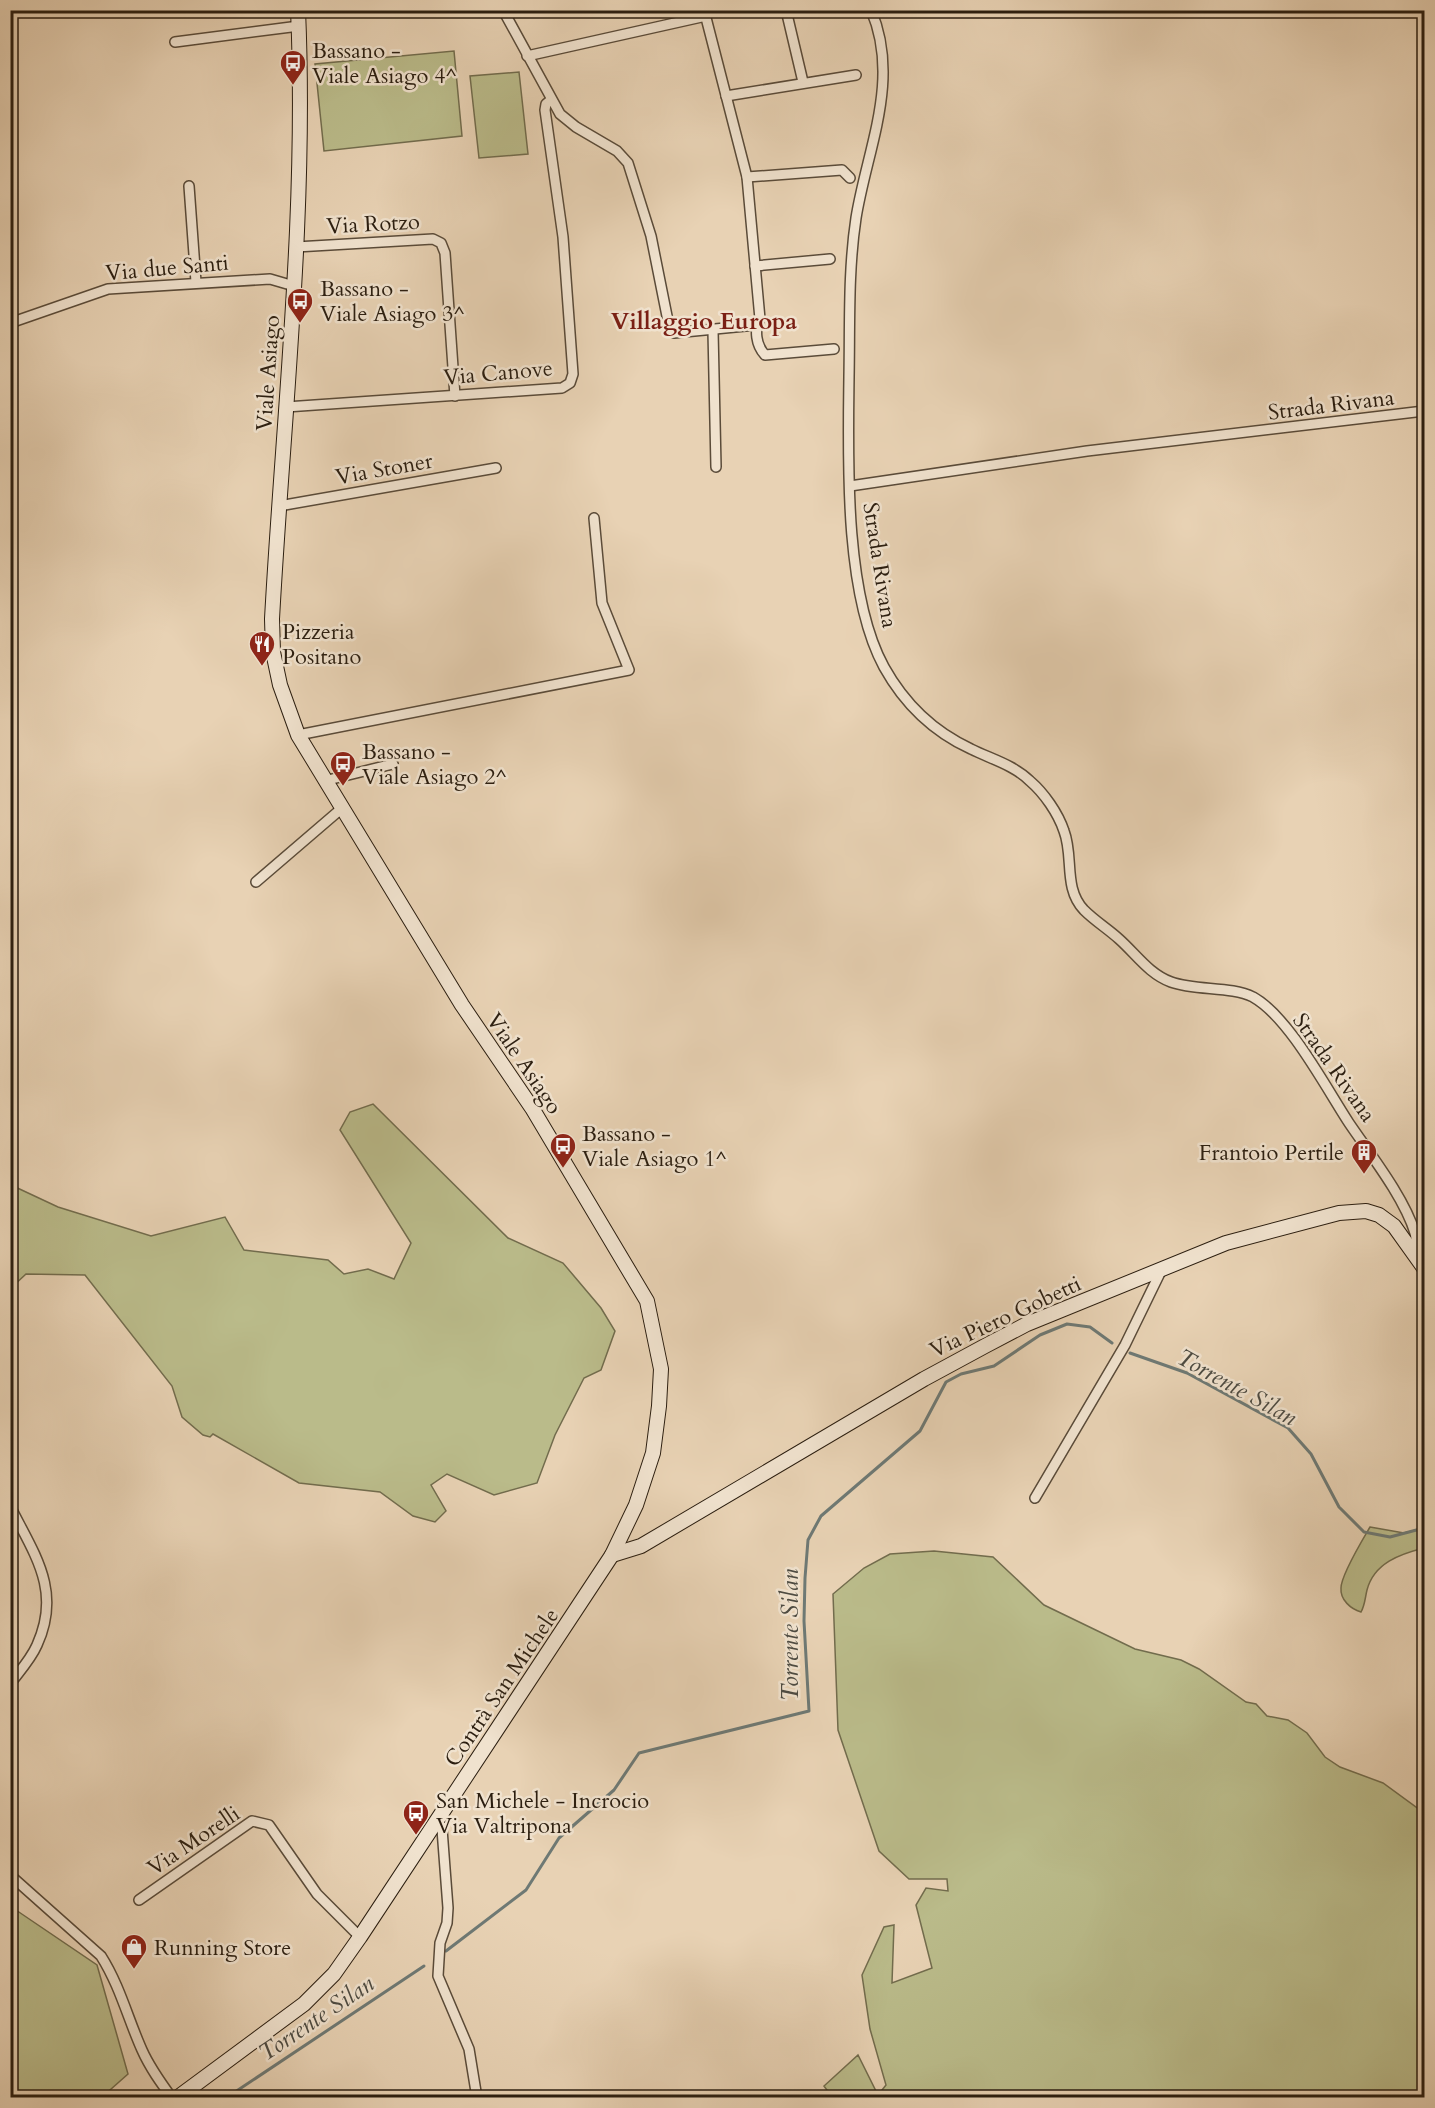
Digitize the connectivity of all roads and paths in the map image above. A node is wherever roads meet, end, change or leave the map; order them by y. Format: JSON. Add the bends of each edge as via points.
{"nodes":[{"id":1,"x":298,"y":10,"type":"edge"},
{"id":2,"x":504,"y":10,"type":"edge"},
{"id":3,"x":786,"y":10,"type":"edge"},
{"id":4,"x":871,"y":10,"type":"edge"},
{"id":5,"x":705,"y":13,"type":"edge"},
{"id":6,"x":299,"y":26,"type":"junction"},
{"id":7,"x":175,"y":42,"type":"dead end"},
{"id":8,"x":527,"y":56,"type":"junction"},
{"id":9,"x":856,"y":75,"type":"dead end"},
{"id":10,"x":803,"y":82,"type":"junction"},
{"id":11,"x":726,"y":96,"type":"junction"},
{"id":12,"x":550,"y":100,"type":"junction"},
{"id":13,"x":747,"y":177,"type":"junction"},
{"id":14,"x":850,"y":178,"type":"dead end"},
{"id":15,"x":189,"y":186,"type":"dead end"},
{"id":16,"x":296,"y":247,"type":"junction"},
{"id":17,"x":830,"y":259,"type":"dead end"},
{"id":18,"x":755,"y":266,"type":"junction"},
{"id":19,"x":196,"y":282,"type":"junction"},
{"id":20,"x":294,"y":286,"type":"junction"},
{"id":21,"x":10,"y":323,"type":"edge"},
{"id":22,"x":756,"y":325,"type":"junction"},
{"id":23,"x":713,"y":331,"type":"junction"},
{"id":24,"x":834,"y":349,"type":"dead end"},
{"id":25,"x":455,"y":396,"type":"junction"},
{"id":26,"x":286,"y":407,"type":"junction"},
{"id":27,"x":1425,"y":411,"type":"edge"},
{"id":28,"x":716,"y":467,"type":"dead end"},
{"id":29,"x":496,"y":468,"type":"dead end"},
{"id":30,"x":850,"y":486,"type":"junction"},
{"id":31,"x":279,"y":506,"type":"junction"},
{"id":32,"x":594,"y":518,"type":"dead end"},
{"id":33,"x":298,"y":735,"type":"junction"},
{"id":34,"x":393,"y":764,"type":"dead end"},
{"id":35,"x":324,"y":781,"type":"junction"},
{"id":36,"x":341,"y":809,"type":"junction"},
{"id":37,"x":256,"y":882,"type":"dead end"},
{"id":38,"x":1421,"y":1263,"type":"edge"},
{"id":39,"x":1161,"y":1271,"type":"junction"},
{"id":40,"x":1035,"y":1498,"type":"dead end"},
{"id":41,"x":10,"y":1506,"type":"edge"},
{"id":42,"x":612,"y":1555,"type":"junction"},
{"id":43,"x":10,"y":1684,"type":"edge"},
{"id":44,"x":438,"y":1820,"type":"junction"},
{"id":45,"x":10,"y":1875,"type":"edge"},
{"id":46,"x":139,"y":1900,"type":"dead end"},
{"id":47,"x":360,"y":1937,"type":"junction"},
{"id":48,"x":175,"y":2097,"type":"edge"},
{"id":49,"x":477,"y":2097,"type":"edge"}],
"edges":[{"from":1,"to":6,"type":"main road","name":"Viale Asiago"},
{"from":2,"to":8,"type":"street"},
{"from":3,"to":10,"type":"street"},
{"from":4,"to":30,"type":"street","name":"Strada Rivana","via":[[883,69],[880,122],[856,217],[849,300]]},
{"from":5,"to":8,"type":"street"},
{"from":5,"to":11,"type":"street"},
{"from":6,"to":7,"type":"street"},
{"from":6,"to":16,"type":"main road","name":"Viale Asiago"},
{"from":8,"to":12,"type":"street"},
{"from":9,"to":10,"type":"street"},
{"from":10,"to":11,"type":"street"},
{"from":11,"to":13,"type":"street"},
{"from":12,"to":23,"type":"street","via":[[569,123],[617,151],[628,163],[651,236],[670,331]]},
{"from":12,"to":25,"type":"street","name":"Via Canove","via":[[545,110],[563,237],[572,379],[562,388]]},
{"from":13,"to":14,"type":"street","via":[[842,170]]},
{"from":13,"to":18,"type":"street"},
{"from":15,"to":19,"type":"street","name":"Via due Santi"},
{"from":16,"to":20,"type":"main road","name":"Viale Asiago"},
{"from":16,"to":25,"type":"street","name":"Via Rotzo","via":[[433,240],[441,243],[445,253]]},
{"from":17,"to":18,"type":"street"},
{"from":18,"to":22,"type":"street","via":[[760,319]]},
{"from":19,"to":20,"type":"street","name":"Via due Santi","via":[[270,279]]},
{"from":19,"to":21,"type":"street","name":"Via due Santi","via":[[108,289]]},
{"from":20,"to":26,"type":"main road","name":"Viale Asiago"},
{"from":22,"to":23,"type":"street"},
{"from":22,"to":24,"type":"street","via":[[758,348],[765,355]]},
{"from":23,"to":28,"type":"street"},
{"from":25,"to":26,"type":"street","name":"Via Canove"},
{"from":26,"to":31,"type":"main road","name":"Viale Asiago"},
{"from":27,"to":30,"type":"street","name":"Strada Rivana","via":[[1087,451]]},
{"from":29,"to":31,"type":"street","name":"Via Stoner"},
{"from":30,"to":38,"type":"street","name":"Strada Rivana","via":[[854,545],[870,632],[897,688],[943,734],[1032,782],[1065,832],[1073,893],[1083,908],[1143,963],[1171,982],[1253,997],[1277,1019],[1303,1050],[1382,1170],[1415,1235]]},
{"from":31,"to":33,"type":"main road","name":"Viale Asiago","via":[[273,652],[286,706]]},
{"from":32,"to":33,"type":"street","via":[[602,603],[629,670]]},
{"from":33,"to":35,"type":"main road","name":"Viale Asiago"},
{"from":34,"to":35,"type":"street"},
{"from":35,"to":36,"type":"main road","name":"Viale Asiago"},
{"from":36,"to":37,"type":"street"},
{"from":36,"to":42,"type":"main road","name":"Viale Asiago","via":[[462,1005],[532,1108],[647,1301],[661,1369],[653,1453],[636,1504]]},
{"from":38,"to":39,"type":"main road","name":"Via Piero Gobetti","via":[[1395,1226],[1379,1215],[1354,1210],[1226,1243]]},
{"from":39,"to":40,"type":"street","via":[[1125,1345]]},
{"from":39,"to":42,"type":"main road","name":"Via Piero Gobetti","via":[[996,1340],[641,1546]]},
{"from":41,"to":43,"type":"street","via":[[47,1586],[47,1610],[37,1646]]},
{"from":42,"to":44,"type":"main road","name":"Contrà San Michele"},
{"from":44,"to":47,"type":"main road","name":"Contrà San Michele"},
{"from":44,"to":49,"type":"street","via":[[448,1908],[438,1976],[469,2049]]},
{"from":45,"to":48,"type":"street","via":[[101,1956],[111,1971],[142,2051],[158,2079]]},
{"from":46,"to":47,"type":"street","name":"Via Morelli","via":[[252,1821],[261,1821],[281,1839],[316,1894]]},
{"from":47,"to":48,"type":"main road","name":"Contrà San Michele","via":[[334,1974],[304,2004]]}]}
